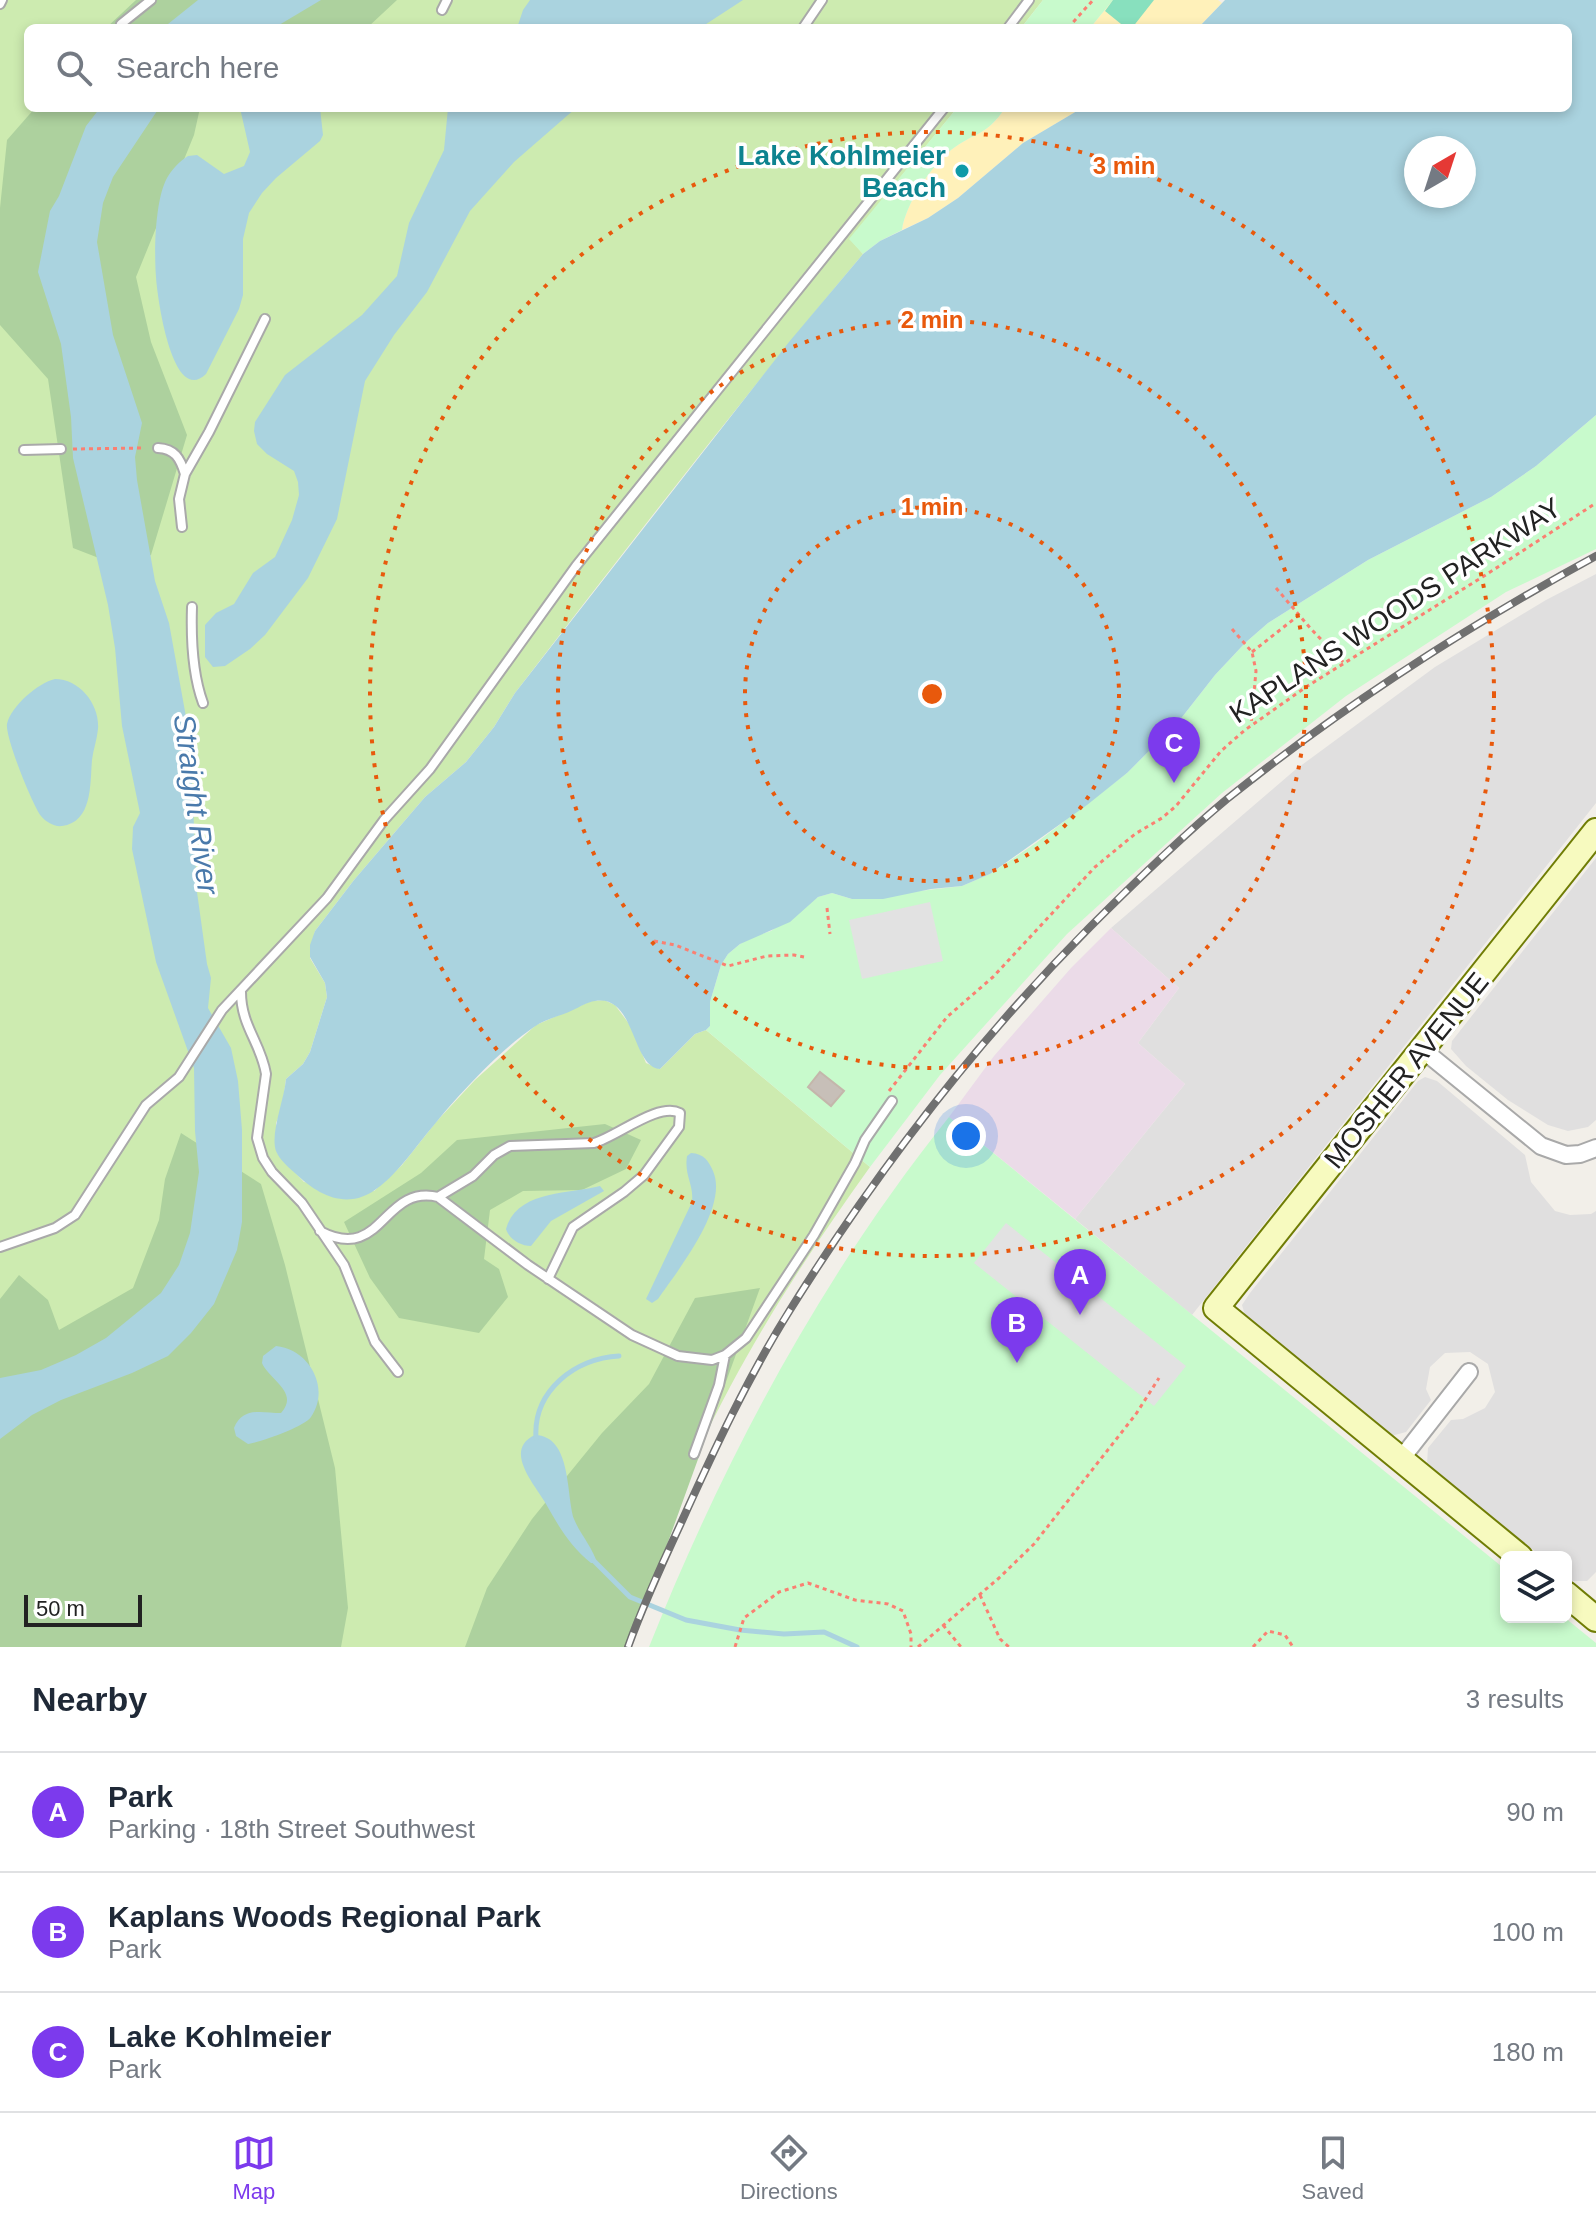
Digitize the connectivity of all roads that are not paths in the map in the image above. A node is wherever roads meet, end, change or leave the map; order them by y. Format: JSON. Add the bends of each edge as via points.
{"nodes":[{"id":1,"x":151,"y":0,"type":"edge"},
{"id":2,"x":447,"y":0,"type":"edge"},
{"id":3,"x":822,"y":0,"type":"edge"},
{"id":4,"x":1029,"y":0,"type":"edge"},
{"id":5,"x":442,"y":10,"type":"dead end"},
{"id":6,"x":121,"y":24,"type":"dead end"},
{"id":7,"x":806,"y":24,"type":"edge"},
{"id":8,"x":1011,"y":24,"type":"edge"},
{"id":9,"x":941,"y":112,"type":"edge"},
{"id":10,"x":265,"y":319,"type":"dead end"},
{"id":11,"x":158,"y":448,"type":"road end"},
{"id":12,"x":61,"y":449,"type":"road end"},
{"id":13,"x":24,"y":450,"type":"dead end"},
{"id":14,"x":185,"y":474,"type":"junction"},
{"id":15,"x":182,"y":527,"type":"dead end"},
{"id":16,"x":192,"y":607,"type":"dead end"},
{"id":17,"x":203,"y":703,"type":"dead end"},
{"id":18,"x":1596,"y":831,"type":"edge"},
{"id":19,"x":241,"y":991,"type":"junction"},
{"id":20,"x":1423,"y":1050,"type":"junction"},
{"id":21,"x":888,"y":1098,"type":"road end"},
{"id":22,"x":1596,"y":1148,"type":"edge"},
{"id":23,"x":438,"y":1197,"type":"junction"},
{"id":24,"x":320,"y":1231,"type":"junction"},
{"id":25,"x":0,"y":1247,"type":"edge"},
{"id":26,"x":548,"y":1279,"type":"junction"},
{"id":27,"x":725,"y":1355,"type":"junction"},
{"id":28,"x":398,"y":1372,"type":"dead end"},
{"id":29,"x":1469,"y":1372,"type":"dead end"},
{"id":30,"x":694,"y":1454,"type":"dead end"},
{"id":31,"x":1401,"y":1459,"type":"junction"},
{"id":32,"x":1513,"y":1551,"type":"edge"}],
"edges":[{"from":1,"to":6,"type":"lane"},
{"from":2,"to":5,"type":"lane"},
{"from":3,"to":7,"type":"lane"},
{"from":4,"to":8,"type":"lane"},
{"from":9,"to":19,"type":"lane","via":[[576,566],[440,758],[384,820],[327,898]]},
{"from":10,"to":14,"type":"lane"},
{"from":11,"to":14,"type":"lane","via":[[178,456]]},
{"from":12,"to":13,"type":"lane"},
{"from":14,"to":15,"type":"lane","via":[[179,499]]},
{"from":16,"to":17,"type":"lane"},
{"from":18,"to":20,"type":"street","name":"MOSHER AVENUE"},
{"from":19,"to":24,"type":"lane","via":[[243,1017],[266,1074],[259,1148]]},
{"from":19,"to":25,"type":"lane","via":[[222,1010],[179,1077],[146,1105],[80,1208],[64,1224]]},
{"from":20,"to":22,"type":"street","via":[[1541,1146],[1566,1155]]},
{"from":20,"to":31,"type":"street","name":"MOSHER AVENUE","via":[[1216,1308]]},
{"from":21,"to":27,"type":"lane","via":[[814,1235],[746,1338]]},
{"from":23,"to":24,"type":"lane","via":[[405,1200],[358,1238],[340,1240]]},
{"from":23,"to":26,"type":"lane"},
{"from":23,"to":26,"type":"lane","via":[[510,1146],[594,1143],[656,1113],[680,1113],[679,1127],[644,1175],[573,1227]]},
{"from":24,"to":28,"type":"lane","via":[[344,1265],[375,1342]]},
{"from":26,"to":27,"type":"lane","via":[[632,1335],[678,1356],[712,1360]]},
{"from":27,"to":30,"type":"lane"},
{"from":29,"to":31,"type":"street"},
{"from":31,"to":32,"type":"street"}]}
